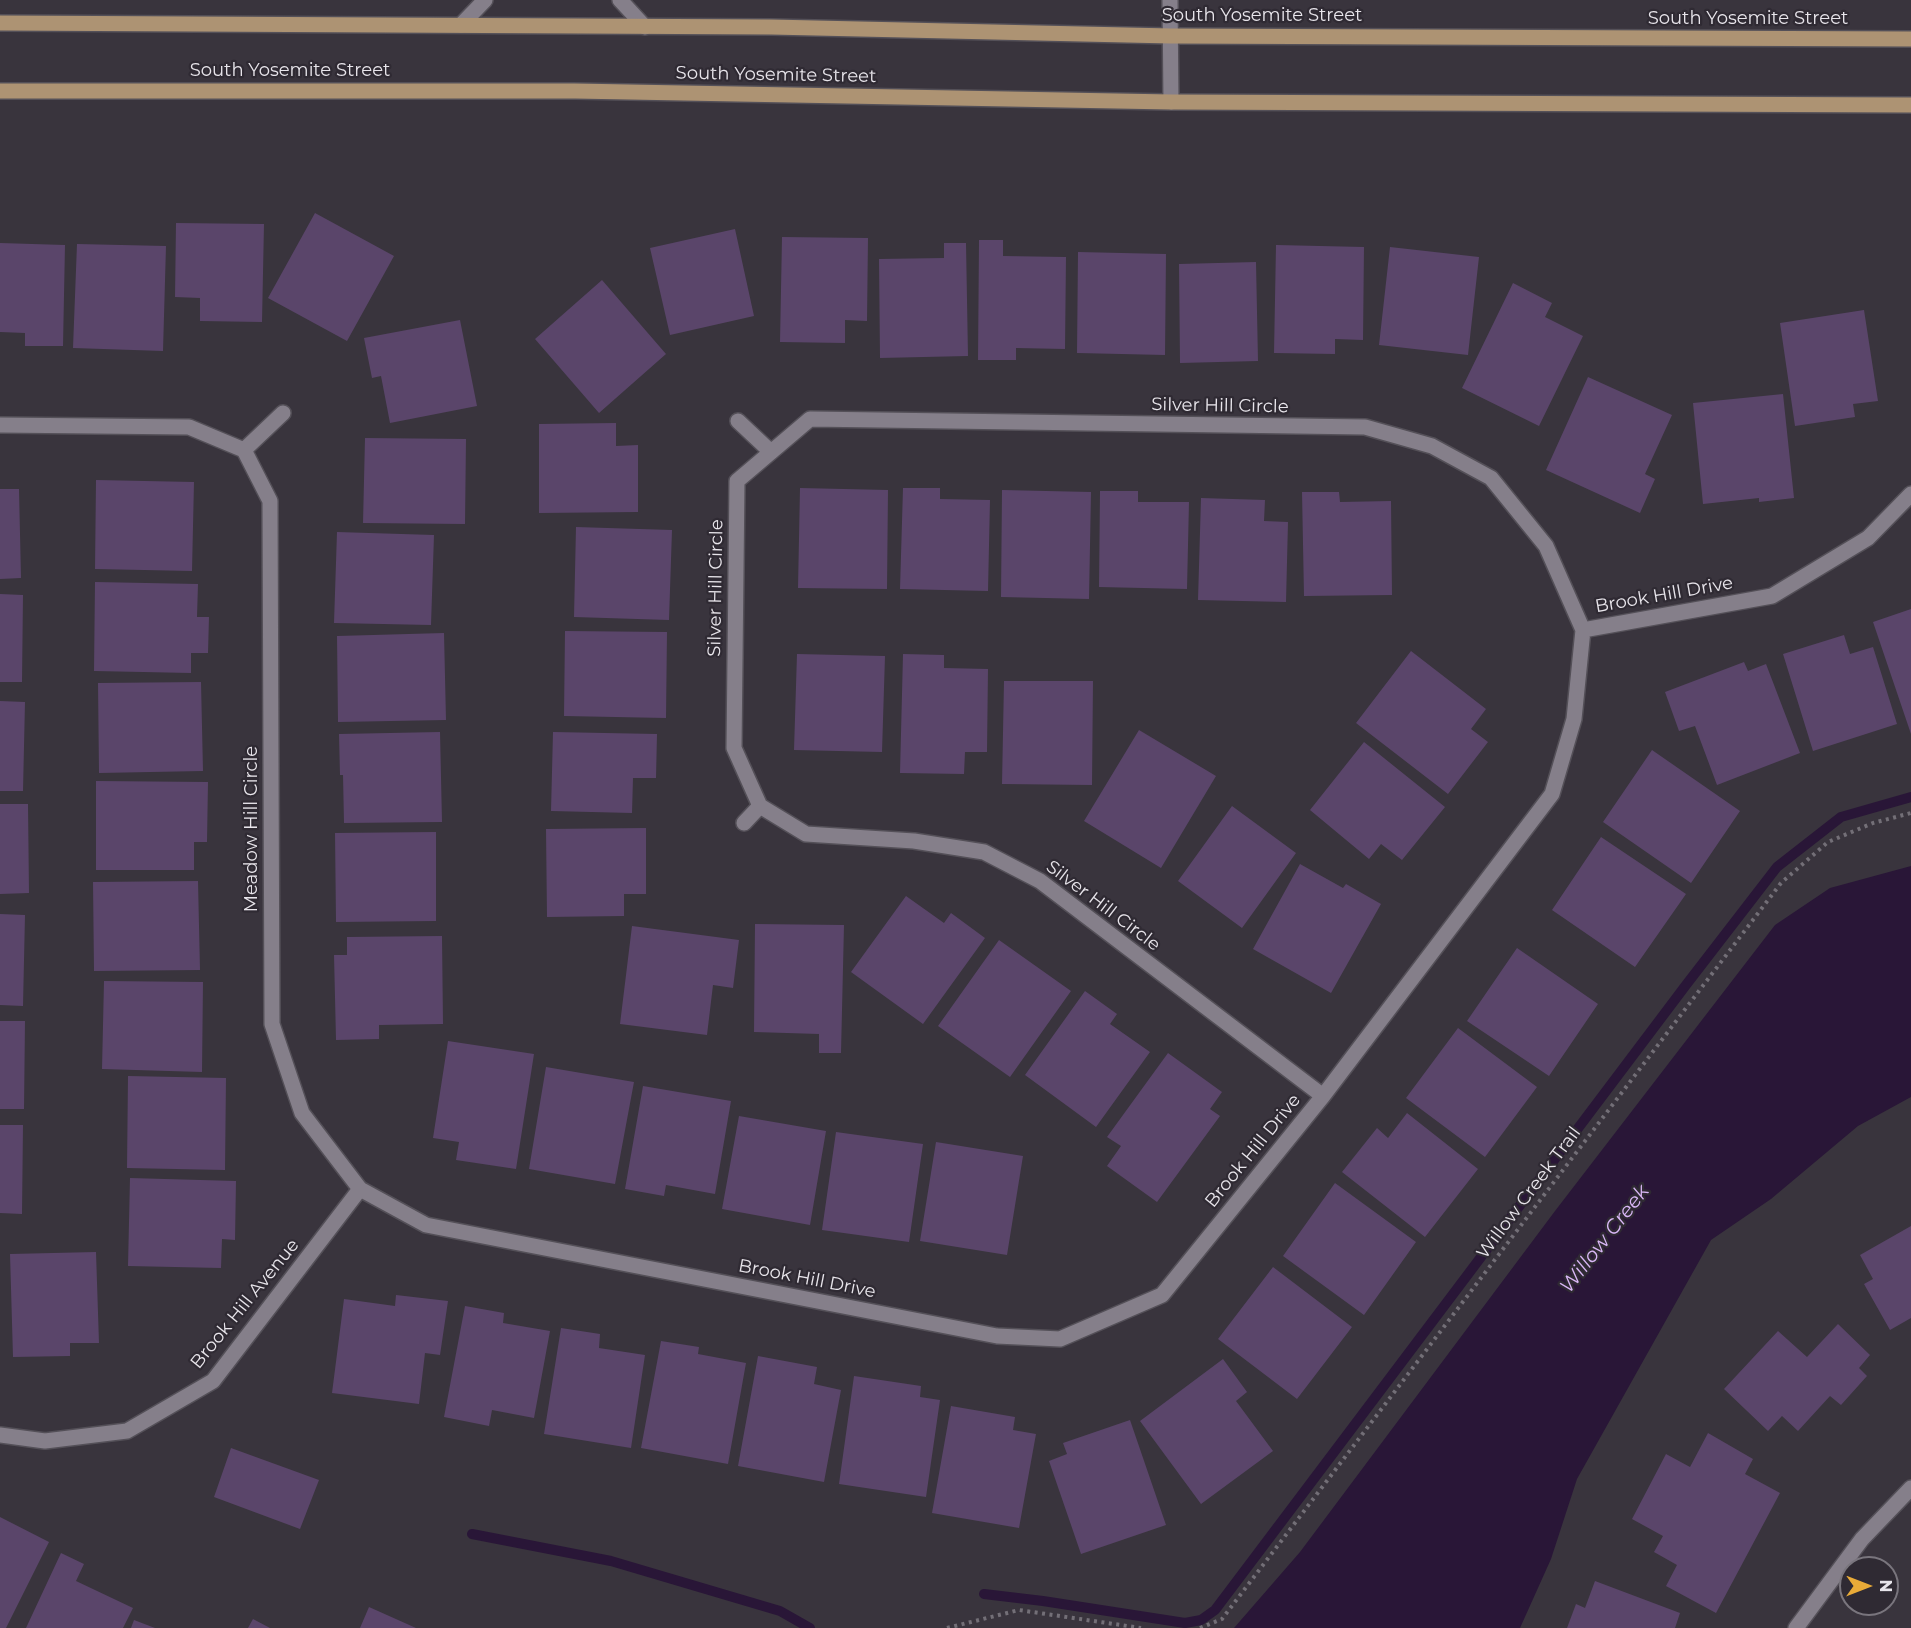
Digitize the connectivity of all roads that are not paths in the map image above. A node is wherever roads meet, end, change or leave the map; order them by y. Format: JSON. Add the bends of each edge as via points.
{"nodes":[{"id":1,"x":485,"y":0,"type":"edge"},
{"id":2,"x":620,"y":0,"type":"edge"},
{"id":3,"x":1170,"y":0,"type":"edge"},
{"id":4,"x":0,"y":23,"type":"edge"},
{"id":5,"x":461,"y":25,"type":"junction"},
{"id":6,"x":645,"y":27,"type":"junction"},
{"id":7,"x":1171,"y":36,"type":"junction"},
{"id":8,"x":1911,"y":39,"type":"edge"},
{"id":9,"x":0,"y":91,"type":"edge"},
{"id":10,"x":1171,"y":102,"type":"junction"},
{"id":11,"x":1911,"y":105,"type":"edge"},
{"id":12,"x":283,"y":413,"type":"dead end"},
{"id":13,"x":738,"y":421,"type":"dead end"},
{"id":14,"x":0,"y":425,"type":"edge"},
{"id":15,"x":244,"y":450,"type":"junction"},
{"id":16,"x":771,"y":452,"type":"junction"},
{"id":17,"x":1911,"y":494,"type":"edge"},
{"id":18,"x":1583,"y":630,"type":"junction"},
{"id":19,"x":760,"y":806,"type":"junction"},
{"id":20,"x":744,"y":823,"type":"dead end"},
{"id":21,"x":1323,"y":1096,"type":"junction"},
{"id":22,"x":360,"y":1188,"type":"junction"},
{"id":23,"x":0,"y":1435,"type":"edge"},
{"id":24,"x":1911,"y":1488,"type":"edge"},
{"id":25,"x":1796,"y":1628,"type":"edge"}],
"edges":[{"from":1,"to":5,"type":"street"},
{"from":2,"to":6,"type":"street"},
{"from":3,"to":7,"type":"street"},
{"from":4,"to":5,"type":"main road","name":"South Yosemite Street"},
{"from":5,"to":6,"type":"main road","name":"South Yosemite Street"},
{"from":6,"to":7,"type":"main road","name":"South Yosemite Street"},
{"from":7,"to":8,"type":"main road","name":"South Yosemite Street"},
{"from":7,"to":10,"type":"street"},
{"from":9,"to":10,"type":"main road","name":"South Yosemite Street","via":[[575,91]]},
{"from":10,"to":11,"type":"main road","name":"South Yosemite Street"},
{"from":12,"to":15,"type":"street"},
{"from":13,"to":16,"type":"street"},
{"from":14,"to":15,"type":"street","via":[[189,427]]},
{"from":15,"to":22,"type":"street","name":"Meadow Hill Circle","via":[[270,501],[272,1024],[302,1113]]},
{"from":16,"to":18,"type":"street","name":"Silver Hill Circle","via":[[810,419],[1365,427],[1432,446],[1491,478],[1545,546]]},
{"from":16,"to":19,"type":"street","name":"Silver Hill Circle","via":[[737,481],[734,748]]},
{"from":17,"to":18,"type":"street","name":"Brook Hill Drive","via":[[1868,538],[1772,596]]},
{"from":18,"to":21,"type":"street","name":"Brook Hill Drive","via":[[1575,719],[1552,794]]},
{"from":19,"to":20,"type":"street"},
{"from":19,"to":21,"type":"street","name":"Silver Hill Circle","via":[[806,834],[914,841],[984,852],[1040,880]]},
{"from":21,"to":22,"type":"street","name":"Brook Hill Drive","via":[[1162,1295],[1060,1338],[997,1336],[426,1225]]},
{"from":22,"to":23,"type":"street","name":"Brook Hill Avenue","via":[[213,1381],[127,1431],[45,1441]]},
{"from":24,"to":25,"type":"street","via":[[1862,1539]]}]}
